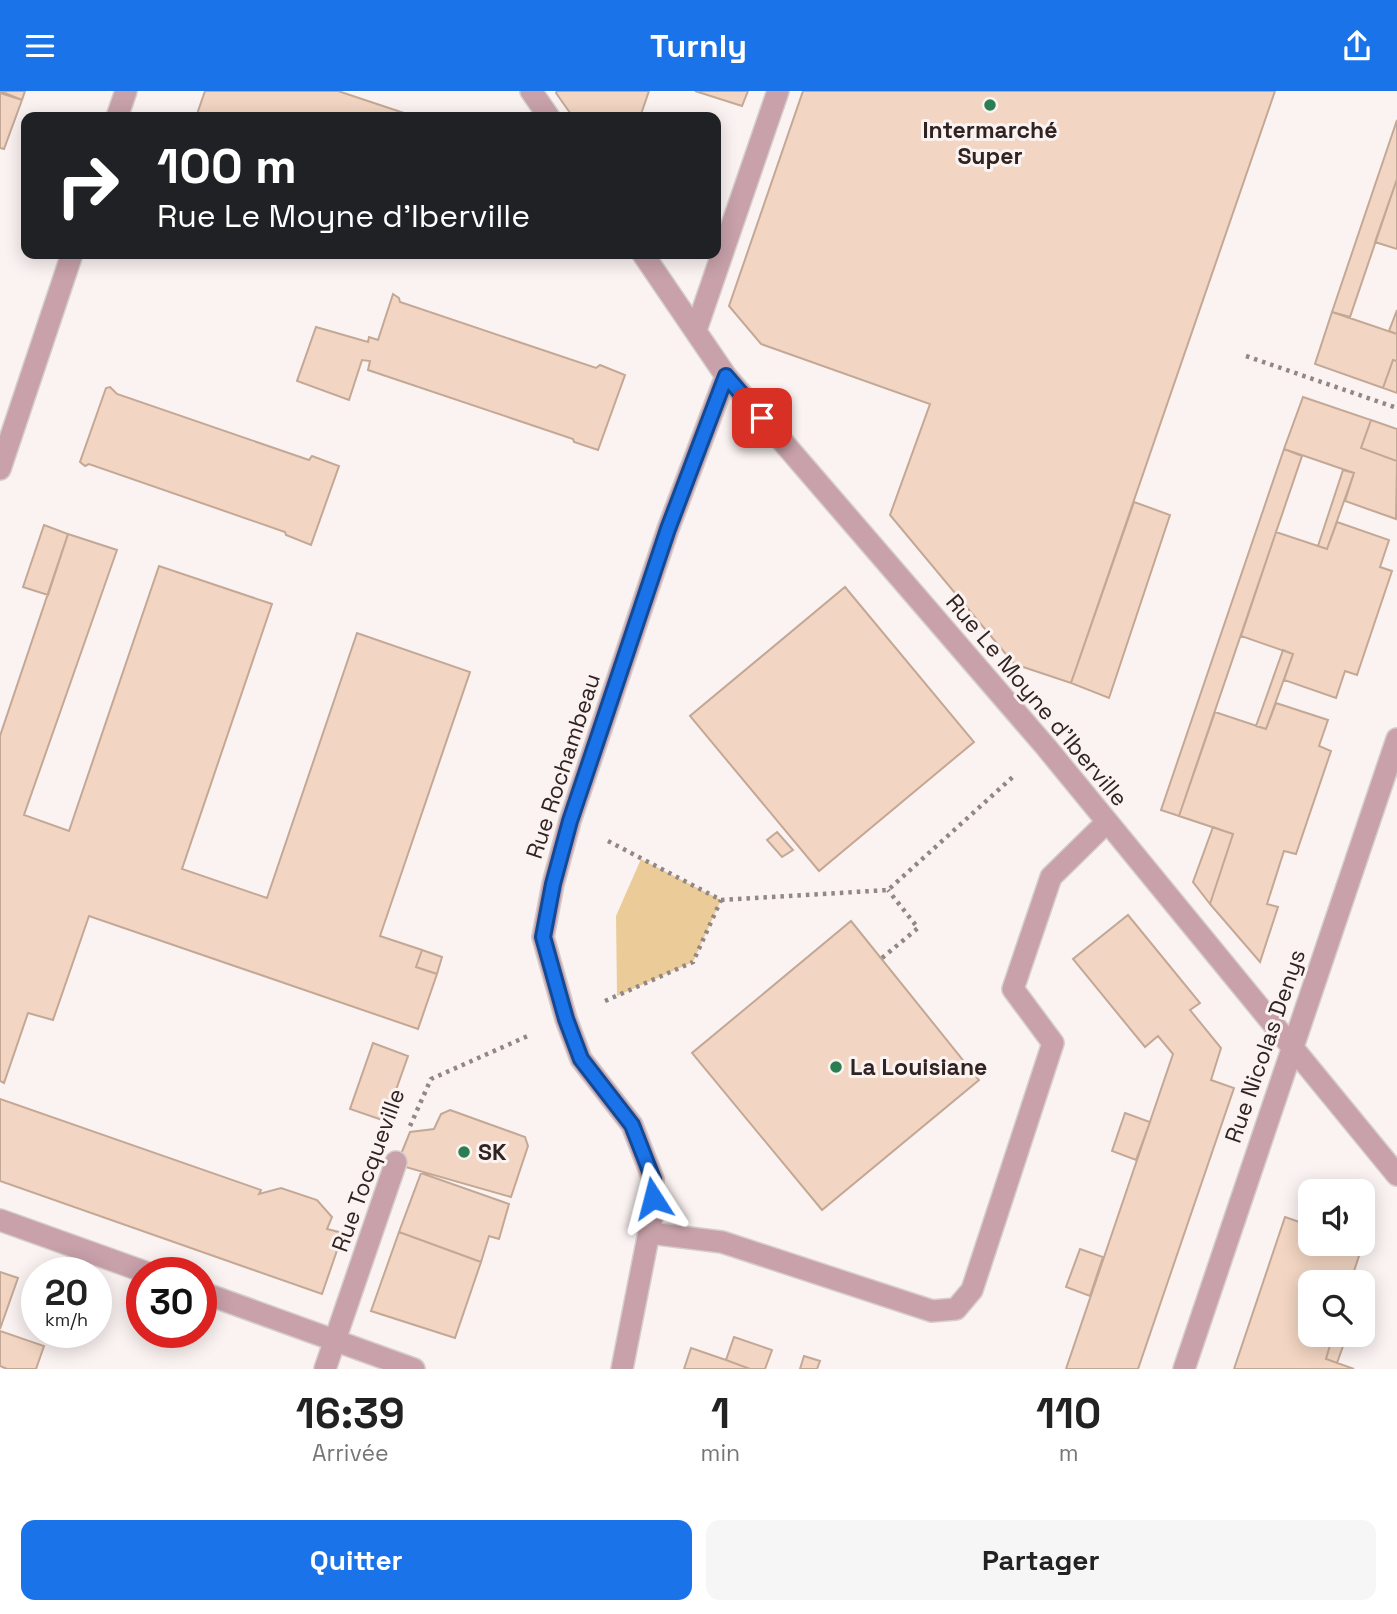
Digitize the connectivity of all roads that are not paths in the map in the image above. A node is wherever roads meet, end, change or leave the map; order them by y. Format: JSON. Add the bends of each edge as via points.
{"nodes":[{"id":1,"x":126,"y":91,"type":"edge"},
{"id":2,"x":531,"y":91,"type":"edge"},
{"id":3,"x":778,"y":91,"type":"edge"},
{"id":4,"x":119,"y":112,"type":"edge"},
{"id":5,"x":546,"y":112,"type":"edge"},
{"id":6,"x":721,"y":257,"type":"edge"},
{"id":7,"x":70,"y":259,"type":"edge"},
{"id":8,"x":646,"y":259,"type":"edge"},
{"id":9,"x":720,"y":259,"type":"edge"},
{"id":10,"x":696,"y":330,"type":"junction"},
{"id":11,"x":726,"y":376,"type":"junction"},
{"id":12,"x":0,"y":469,"type":"edge"},
{"id":13,"x":1397,"y":739,"type":"edge"},
{"id":14,"x":1106,"y":823,"type":"junction"},
{"id":15,"x":1292,"y":1049,"type":"junction"},
{"id":16,"x":396,"y":1163,"type":"road end"},
{"id":17,"x":1397,"y":1175,"type":"edge"},
{"id":18,"x":0,"y":1220,"type":"edge"},
{"id":19,"x":650,"y":1233,"type":"junction"},
{"id":20,"x":126,"y":1265,"type":"edge"},
{"id":21,"x":217,"y":1298,"type":"edge"},
{"id":22,"x":335,"y":1340,"type":"junction"},
{"id":23,"x":325,"y":1369,"type":"edge"},
{"id":24,"x":414,"y":1369,"type":"edge"},
{"id":25,"x":622,"y":1369,"type":"edge"},
{"id":26,"x":1184,"y":1369,"type":"edge"}],
"edges":[{"from":1,"to":4,"type":"street"},
{"from":2,"to":5,"type":"street"},
{"from":3,"to":6,"type":"street"},
{"from":7,"to":12,"type":"street"},
{"from":8,"to":10,"type":"street","name":"Rue Le Moyne d'Iberville"},
{"from":9,"to":10,"type":"street"},
{"from":10,"to":11,"type":"street","name":"Rue Le Moyne d'Iberville"},
{"from":11,"to":14,"type":"street","name":"Rue Le Moyne d'Iberville"},
{"from":11,"to":19,"type":"street","name":"Rue Rochambeau","via":[[668,529],[570,821],[543,937],[581,1059],[632,1125],[653,1179]]},
{"from":13,"to":15,"type":"street","name":"Rue Nicolas Denys"},
{"from":14,"to":15,"type":"street","name":"Rue Le Moyne d'Iberville"},
{"from":14,"to":19,"type":"street","via":[[1051,877],[1013,989],[1053,1043],[972,1290],[956,1309],[932,1311],[722,1242]]},
{"from":15,"to":17,"type":"street","name":"Rue Le Moyne d'Iberville"},
{"from":15,"to":26,"type":"street","name":"Rue Nicolas Denys"},
{"from":16,"to":22,"type":"street","name":"Rue Tocqueville"},
{"from":18,"to":20,"type":"street"},
{"from":19,"to":25,"type":"street","name":"Rue Rochambeau"},
{"from":21,"to":22,"type":"street"},
{"from":22,"to":23,"type":"street","name":"Rue Tocqueville"},
{"from":22,"to":24,"type":"street"}]}
